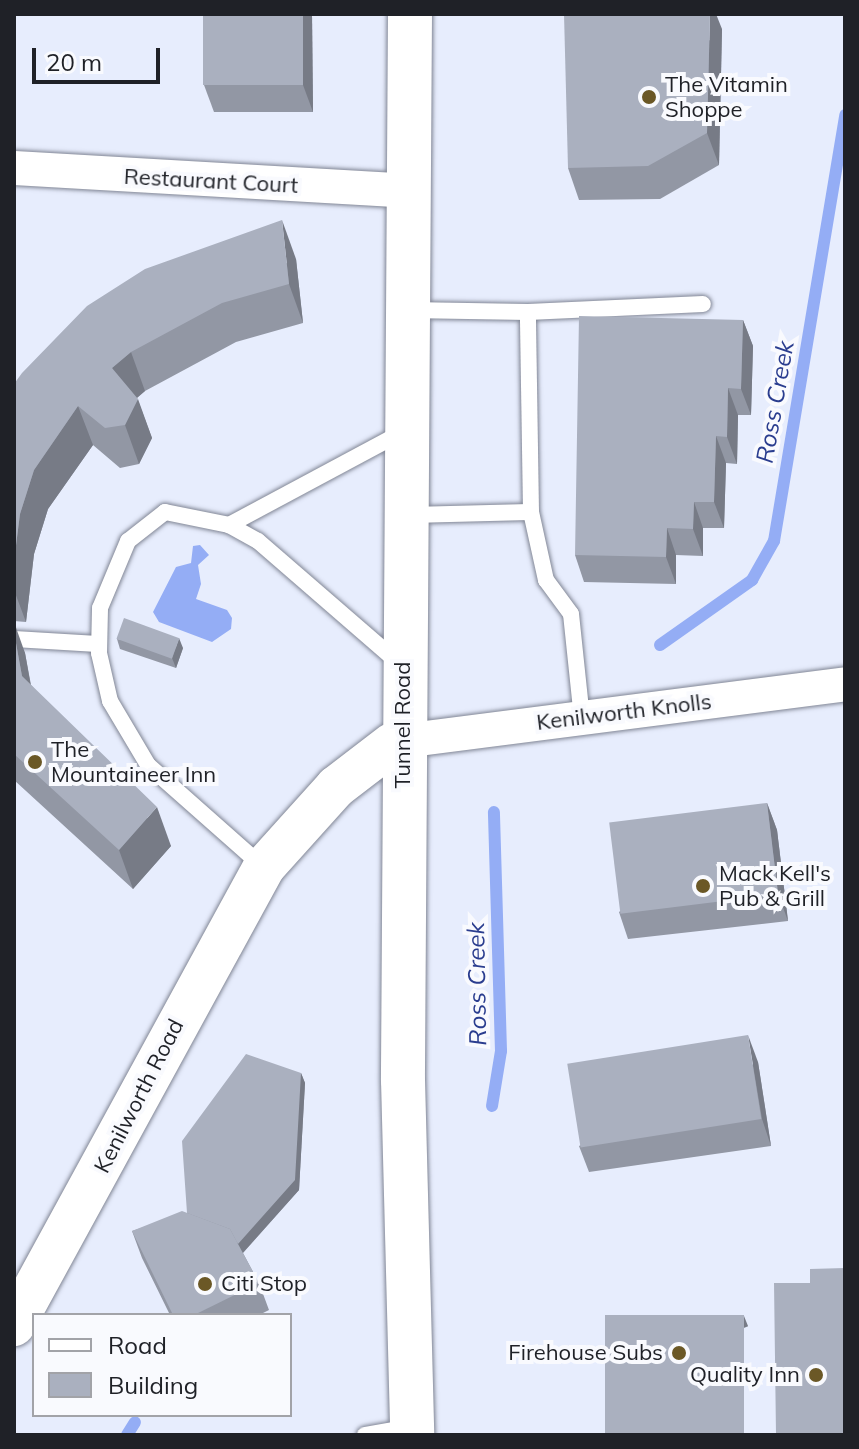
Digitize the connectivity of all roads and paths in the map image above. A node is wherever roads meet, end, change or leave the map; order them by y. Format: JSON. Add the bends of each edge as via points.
{"nodes":[{"id":1,"x":410,"y":14,"type":"edge"},
{"id":2,"x":14,"y":168,"type":"edge"},
{"id":3,"x":408,"y":191,"type":"junction"},
{"id":4,"x":703,"y":304,"type":"dead end"},
{"id":5,"x":407,"y":310,"type":"junction"},
{"id":6,"x":528,"y":312,"type":"junction"},
{"id":7,"x":406,"y":430,"type":"junction"},
{"id":8,"x":531,"y":512,"type":"junction"},
{"id":9,"x":405,"y":515,"type":"junction"},
{"id":10,"x":229,"y":525,"type":"junction"},
{"id":11,"x":14,"y":639,"type":"edge"},
{"id":12,"x":98,"y":644,"type":"junction"},
{"id":13,"x":404,"y":668,"type":"junction"},
{"id":14,"x":845,"y":684,"type":"edge"},
{"id":15,"x":582,"y":718,"type":"junction"},
{"id":16,"x":397,"y":743,"type":"junction"},
{"id":17,"x":264,"y":867,"type":"junction"},
{"id":18,"x":14,"y":1325,"type":"edge"},
{"id":19,"x":412,"y":1431,"type":"edge"},
{"id":20,"x":365,"y":1435,"type":"edge"}],
"edges":[{"from":1,"to":3,"type":"main road","name":"Tunnel Road"},
{"from":2,"to":3,"type":"street","name":"Restaurant Court"},
{"from":3,"to":5,"type":"main road","name":"Tunnel Road"},
{"from":4,"to":6,"type":"lane"},
{"from":5,"to":6,"type":"lane"},
{"from":5,"to":7,"type":"main road","name":"Tunnel Road"},
{"from":6,"to":8,"type":"lane"},
{"from":7,"to":9,"type":"main road","name":"Tunnel Road"},
{"from":7,"to":10,"type":"lane"},
{"from":8,"to":9,"type":"lane"},
{"from":8,"to":15,"type":"lane","via":[[546,580],[571,614]]},
{"from":9,"to":13,"type":"main road","name":"Tunnel Road"},
{"from":10,"to":12,"type":"lane","via":[[165,512],[143,525],[118,558],[107,586]]},
{"from":10,"to":13,"type":"lane","via":[[258,541]]},
{"from":11,"to":12,"type":"lane"},
{"from":12,"to":17,"type":"lane","via":[[110,701],[137,751],[191,808]]},
{"from":13,"to":16,"type":"main road","name":"Tunnel Road"},
{"from":14,"to":15,"type":"street","name":"Kenilworth Knolls"},
{"from":15,"to":16,"type":"street","name":"Kenilworth Knolls"},
{"from":16,"to":17,"type":"street","name":"Kenilworth Road","via":[[335,763],[300,786],[280,812]]},
{"from":16,"to":19,"type":"main road","name":"Tunnel Road"},
{"from":17,"to":18,"type":"street","name":"Kenilworth Road"},
{"from":19,"to":20,"type":"lane"}]}
